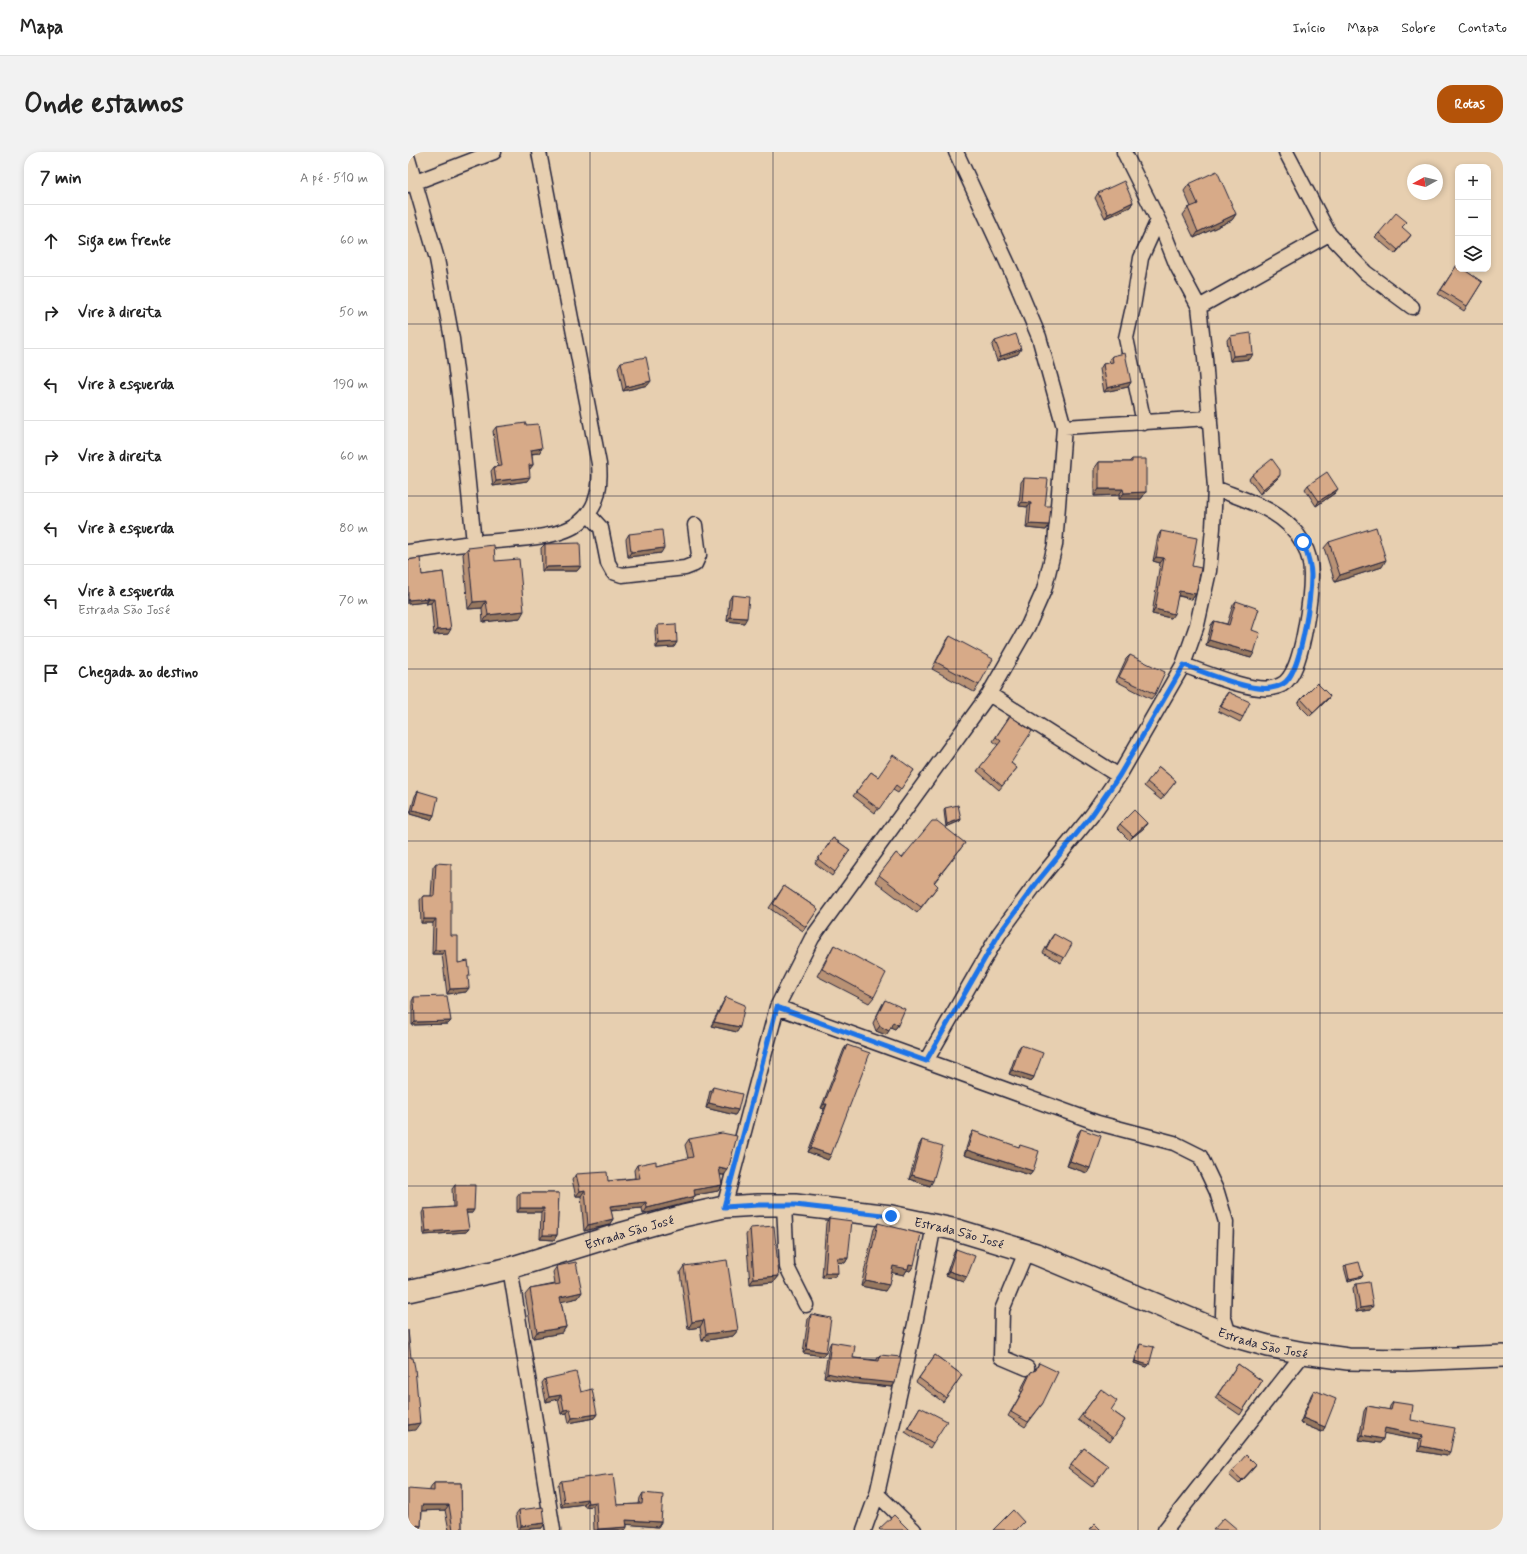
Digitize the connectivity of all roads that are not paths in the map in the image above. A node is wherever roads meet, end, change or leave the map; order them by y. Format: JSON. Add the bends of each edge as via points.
{"nodes":[{"id":1,"x":494,"y":152,"type":"edge"},
{"id":2,"x":539,"y":152,"type":"edge"},
{"id":3,"x":956,"y":152,"type":"edge"},
{"id":4,"x":1124,"y":152,"type":"edge"},
{"id":5,"x":1286,"y":152,"type":"edge"},
{"id":6,"x":408,"y":159,"type":"edge"},
{"id":7,"x":412,"y":183,"type":"edge"},
{"id":8,"x":1158,"y":220,"type":"junction"},
{"id":9,"x":1329,"y":234,"type":"junction"},
{"id":10,"x":1199,"y":307,"type":"junction"},
{"id":11,"x":1412,"y":307,"type":"dead end"},
{"id":12,"x":1210,"y":418,"type":"junction"},
{"id":13,"x":1144,"y":423,"type":"junction"},
{"id":14,"x":1064,"y":427,"type":"junction"},
{"id":15,"x":1215,"y":488,"type":"junction"},
{"id":16,"x":588,"y":514,"type":"junction"},
{"id":17,"x":695,"y":525,"type":"dead end"},
{"id":18,"x":474,"y":543,"type":"junction"},
{"id":19,"x":408,"y":552,"type":"edge"},
{"id":20,"x":1184,"y":665,"type":"junction"},
{"id":21,"x":989,"y":694,"type":"junction"},
{"id":22,"x":1119,"y":776,"type":"junction"},
{"id":23,"x":777,"y":1007,"type":"junction"},
{"id":24,"x":926,"y":1061,"type":"junction"},
{"id":25,"x":784,"y":1205,"type":"junction"},
{"id":26,"x":724,"y":1207,"type":"junction"},
{"id":27,"x":934,"y":1225,"type":"junction"},
{"id":28,"x":1026,"y":1252,"type":"junction"},
{"id":29,"x":510,"y":1268,"type":"junction"},
{"id":30,"x":408,"y":1291,"type":"edge"},
{"id":31,"x":806,"y":1305,"type":"dead end"},
{"id":32,"x":1229,"y":1335,"type":"junction"},
{"id":33,"x":1304,"y":1353,"type":"junction"},
{"id":34,"x":1503,"y":1356,"type":"edge"},
{"id":35,"x":1027,"y":1368,"type":"dead end"},
{"id":36,"x":877,"y":1494,"type":"junction"},
{"id":37,"x":553,"y":1530,"type":"edge"},
{"id":38,"x":864,"y":1530,"type":"edge"},
{"id":39,"x":914,"y":1530,"type":"edge"},
{"id":40,"x":1166,"y":1530,"type":"edge"}],
"edges":[{"from":1,"to":7,"type":"street"},
{"from":2,"to":16,"type":"street","via":[[599,464],[598,494]]},
{"from":3,"to":14,"type":"street","via":[[1039,337]]},
{"from":4,"to":8,"type":"street"},
{"from":5,"to":9,"type":"street"},
{"from":6,"to":7,"type":"street"},
{"from":7,"to":18,"type":"street","via":[[437,259],[452,339]]},
{"from":8,"to":10,"type":"street","via":[[1177,266]]},
{"from":8,"to":13,"type":"street","via":[[1141,258],[1126,338]]},
{"from":9,"to":10,"type":"street"},
{"from":9,"to":11,"type":"street","via":[[1366,273]]},
{"from":10,"to":12,"type":"street"},
{"from":12,"to":13,"type":"street"},
{"from":12,"to":15,"type":"street"},
{"from":13,"to":14,"type":"street"},
{"from":14,"to":21,"type":"street","via":[[1055,545],[1044,590],[1028,626]]},
{"from":15,"to":20,"type":"street","via":[[1209,571],[1197,625]]},
{"from":15,"to":20,"type":"street","via":[[1267,509],[1283,519],[1303,542],[1309,557],[1311,574],[1309,600],[1299,656],[1284,684],[1269,689],[1256,688]]},
{"from":16,"to":17,"type":"street","via":[[601,528],[608,563],[613,572],[622,575],[685,568],[695,564],[699,555]]},
{"from":16,"to":18,"type":"street","via":[[581,522],[564,532]]},
{"from":18,"to":19,"type":"street"},
{"from":20,"to":22,"type":"street"},
{"from":21,"to":22,"type":"street"},
{"from":21,"to":23,"type":"street","via":[[812,938]]},
{"from":22,"to":24,"type":"street","via":[[1092,815],[999,934]]},
{"from":23,"to":24,"type":"street"},
{"from":23,"to":26,"type":"street"},
{"from":24,"to":32,"type":"street","via":[[1098,1124],[1174,1143],[1200,1156],[1218,1192],[1226,1222],[1222,1316]]},
{"from":25,"to":26,"type":"street","name":"Estrada São José"},
{"from":25,"to":27,"type":"street","name":"Estrada São José","via":[[891,1216]]},
{"from":25,"to":31,"type":"street","via":[[787,1267]]},
{"from":26,"to":29,"type":"street","name":"Estrada São José","via":[[623,1233]]},
{"from":27,"to":28,"type":"street","name":"Estrada São José"},
{"from":27,"to":36,"type":"street"},
{"from":28,"to":32,"type":"street","name":"Estrada São José"},
{"from":28,"to":35,"type":"street","via":[[1002,1310],[1001,1357]]},
{"from":29,"to":30,"type":"street","name":"Estrada São José"},
{"from":29,"to":37,"type":"street"},
{"from":32,"to":33,"type":"street","name":"Estrada São José"},
{"from":33,"to":34,"type":"street","name":"Estrada São José","via":[[1348,1359],[1407,1360]]},
{"from":33,"to":40,"type":"street"},
{"from":36,"to":38,"type":"street"},
{"from":36,"to":39,"type":"street"}]}
